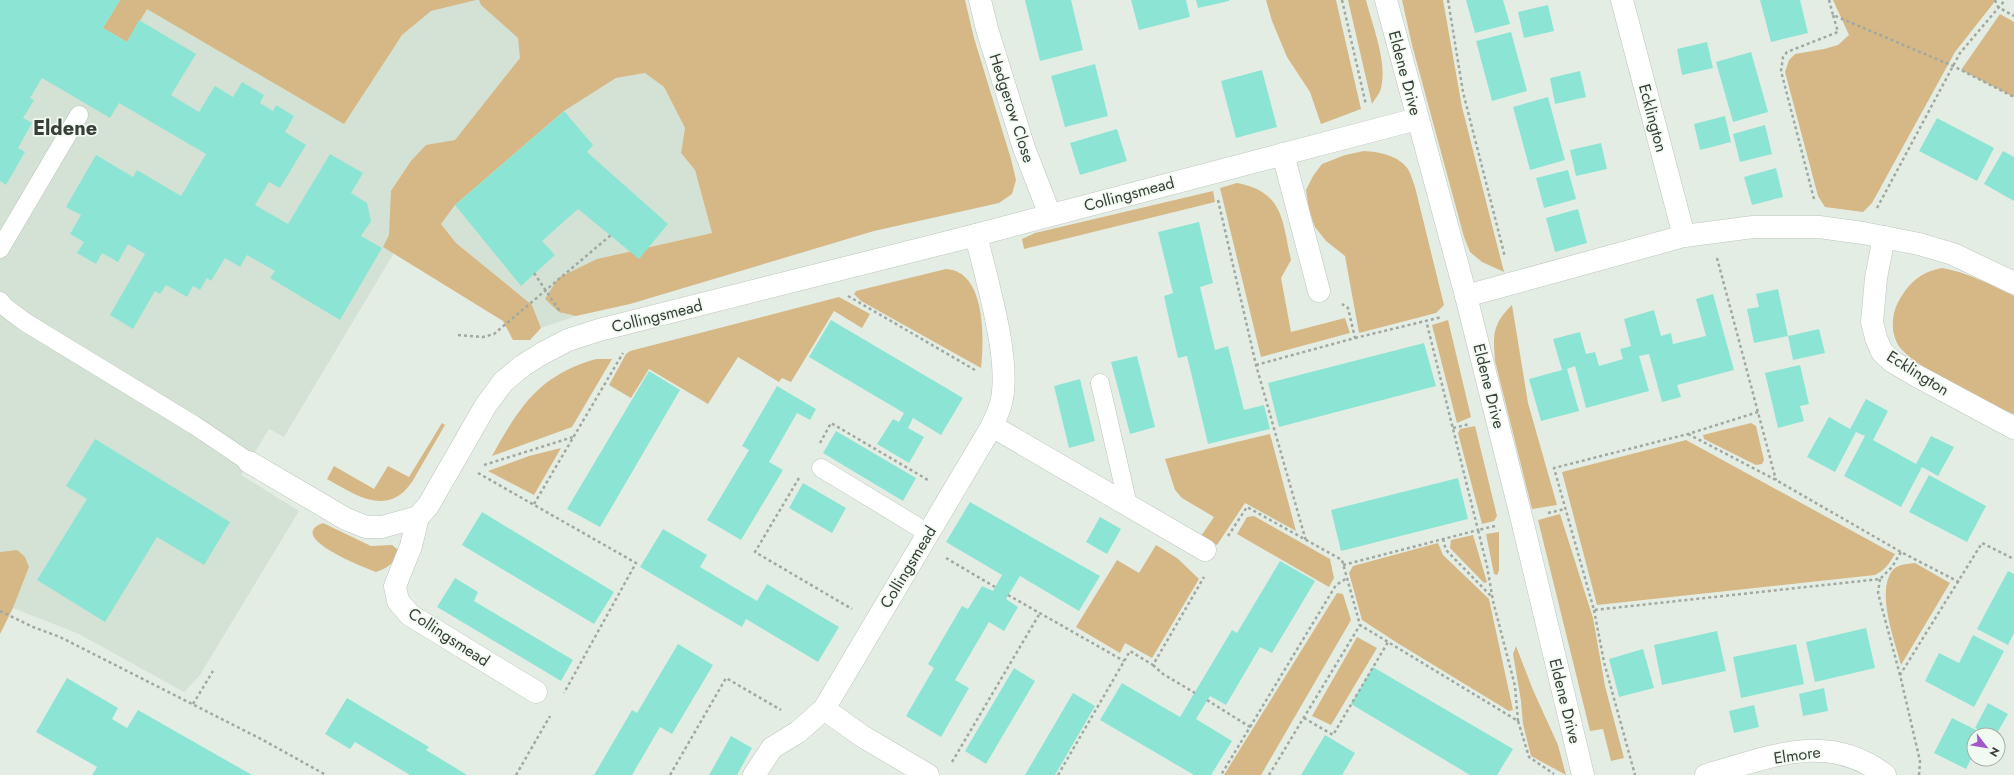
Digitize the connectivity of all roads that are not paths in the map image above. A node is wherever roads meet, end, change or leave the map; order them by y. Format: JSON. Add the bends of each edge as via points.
{"nodes":[{"id":1,"x":980,"y":0,"type":"edge"},
{"id":2,"x":1386,"y":0,"type":"edge"},
{"id":3,"x":1622,"y":0,"type":"edge"},
{"id":4,"x":79,"y":115,"type":"dead end"},
{"id":5,"x":1417,"y":119,"type":"junction"},
{"id":6,"x":1283,"y":154,"type":"junction"},
{"id":7,"x":1050,"y":215,"type":"junction"},
{"id":8,"x":976,"y":235,"type":"junction"},
{"id":9,"x":1874,"y":235,"type":"junction"},
{"id":10,"x":1684,"y":236,"type":"junction"},
{"id":11,"x":0,"y":249,"type":"edge"},
{"id":12,"x":2014,"y":283,"type":"edge"},
{"id":13,"x":1319,"y":291,"type":"road end"},
{"id":14,"x":1466,"y":296,"type":"junction"},
{"id":15,"x":0,"y":301,"type":"edge"},
{"id":16,"x":1100,"y":383,"type":"dead end"},
{"id":17,"x":992,"y":426,"type":"junction"},
{"id":18,"x":2014,"y":428,"type":"edge"},
{"id":19,"x":249,"y":462,"type":"joint"},
{"id":20,"x":820,"y":468,"type":"dead end"},
{"id":21,"x":1128,"y":506,"type":"junction"},
{"id":22,"x":418,"y":517,"type":"junction"},
{"id":23,"x":925,"y":538,"type":"junction"},
{"id":24,"x":1210,"y":553,"type":"road end"},
{"id":25,"x":536,"y":692,"type":"dead end"},
{"id":26,"x":824,"y":709,"type":"junction"},
{"id":27,"x":754,"y":775,"type":"edge"},
{"id":28,"x":928,"y":775,"type":"edge"},
{"id":29,"x":1583,"y":775,"type":"edge"},
{"id":30,"x":1706,"y":775,"type":"edge"},
{"id":31,"x":1885,"y":775,"type":"edge"}],
"edges":[{"from":1,"to":7,"type":"street","name":"Hedgerow Close","via":[[1024,148]]},
{"from":2,"to":5,"type":"street","name":"Eldene Drive"},
{"from":3,"to":10,"type":"street","name":"Ecklington"},
{"from":4,"to":11,"type":"lane"},
{"from":5,"to":6,"type":"street","name":"Collingsmead"},
{"from":5,"to":14,"type":"street","name":"Eldene Drive"},
{"from":6,"to":7,"type":"street","name":"Collingsmead"},
{"from":6,"to":13,"type":"street"},
{"from":7,"to":8,"type":"street","name":"Collingsmead"},
{"from":8,"to":17,"type":"street","name":"Collingsmead","via":[[1003,356],[1001,403]]},
{"from":8,"to":22,"type":"street","name":"Collingsmead","via":[[640,319],[572,339],[522,366],[503,382],[486,405],[463,464]]},
{"from":9,"to":10,"type":"street","via":[[1819,228],[1753,227]]},
{"from":9,"to":12,"type":"street","via":[[1953,254]]},
{"from":9,"to":18,"type":"street","name":"Ecklington","via":[[1876,278],[1872,322],[1882,352],[1893,362],[1917,376]]},
{"from":10,"to":14,"type":"street"},
{"from":14,"to":29,"type":"street","name":"Eldene Drive"},
{"from":15,"to":19,"type":"lane","via":[[25,322],[194,425]]},
{"from":16,"to":21,"type":"lane"},
{"from":17,"to":21,"type":"street"},
{"from":17,"to":23,"type":"street","name":"Collingsmead"},
{"from":19,"to":22,"type":"street","via":[[346,519],[366,527],[382,527]]},
{"from":20,"to":23,"type":"lane"},
{"from":21,"to":24,"type":"street"},
{"from":22,"to":25,"type":"street","name":"Collingsmead","via":[[411,546],[395,586],[398,601],[410,615]]},
{"from":23,"to":26,"type":"street","name":"Collingsmead"},
{"from":26,"to":27,"type":"street","name":"Collingsmead","via":[[798,732],[772,748]]},
{"from":26,"to":28,"type":"street","via":[[862,736]]},
{"from":30,"to":31,"type":"street","name":"Elmore","via":[[1784,755],[1818,750],[1847,754]]}]}
